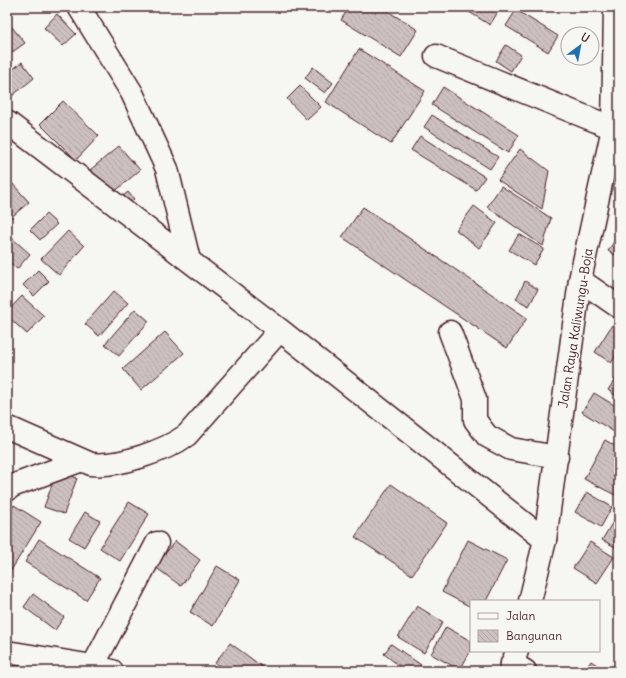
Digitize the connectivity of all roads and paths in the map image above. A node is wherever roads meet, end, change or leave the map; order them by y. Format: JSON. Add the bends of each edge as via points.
{"nodes":[{"id":1,"x":79,"y":7,"type":"edge"},
{"id":2,"x":615,"y":7,"type":"edge"},
{"id":3,"x":436,"y":56,"type":"dead end"},
{"id":4,"x":7,"y":122,"type":"edge"},
{"id":5,"x":613,"y":128,"type":"junction"},
{"id":6,"x":189,"y":260,"type":"junction"},
{"id":7,"x":580,"y":280,"type":"junction"},
{"id":8,"x":619,"y":307,"type":"edge"},
{"id":9,"x":280,"y":330,"type":"junction"},
{"id":10,"x":450,"y":332,"type":"dead end"},
{"id":11,"x":7,"y":427,"type":"edge"},
{"id":12,"x":556,"y":457,"type":"junction"},
{"id":13,"x":82,"y":460,"type":"junction"},
{"id":14,"x":7,"y":490,"type":"edge"},
{"id":15,"x":545,"y":540,"type":"junction"},
{"id":16,"x":157,"y":543,"type":"dead end"},
{"id":17,"x":530,"y":600,"type":"edge"},
{"id":18,"x":7,"y":652,"type":"edge"},
{"id":19,"x":103,"y":668,"type":"edge"}],
"edges":[{"from":1,"to":6,"type":"street","via":[[132,93],[167,169]]},
{"from":2,"to":5,"type":"street","name":"Jalan Raya Kaliwungu-Boja"},
{"from":3,"to":5,"type":"street"},
{"from":4,"to":6,"type":"street"},
{"from":5,"to":7,"type":"street","name":"Jalan Raya Kaliwungu-Boja"},
{"from":6,"to":9,"type":"street"},
{"from":7,"to":8,"type":"street"},
{"from":7,"to":12,"type":"street","name":"Jalan Raya Kaliwungu-Boja"},
{"from":9,"to":13,"type":"street","via":[[187,435],[173,445],[103,465]]},
{"from":9,"to":15,"type":"street"},
{"from":10,"to":12,"type":"street","via":[[475,398],[475,420],[487,436],[511,449]]},
{"from":11,"to":13,"type":"street"},
{"from":12,"to":15,"type":"street","name":"Jalan Raya Kaliwungu-Boja"},
{"from":13,"to":14,"type":"street"},
{"from":15,"to":17,"type":"street","name":"Jalan Raya Kaliwungu-Boja"},
{"from":16,"to":19,"type":"street"},
{"from":18,"to":19,"type":"street"}]}
